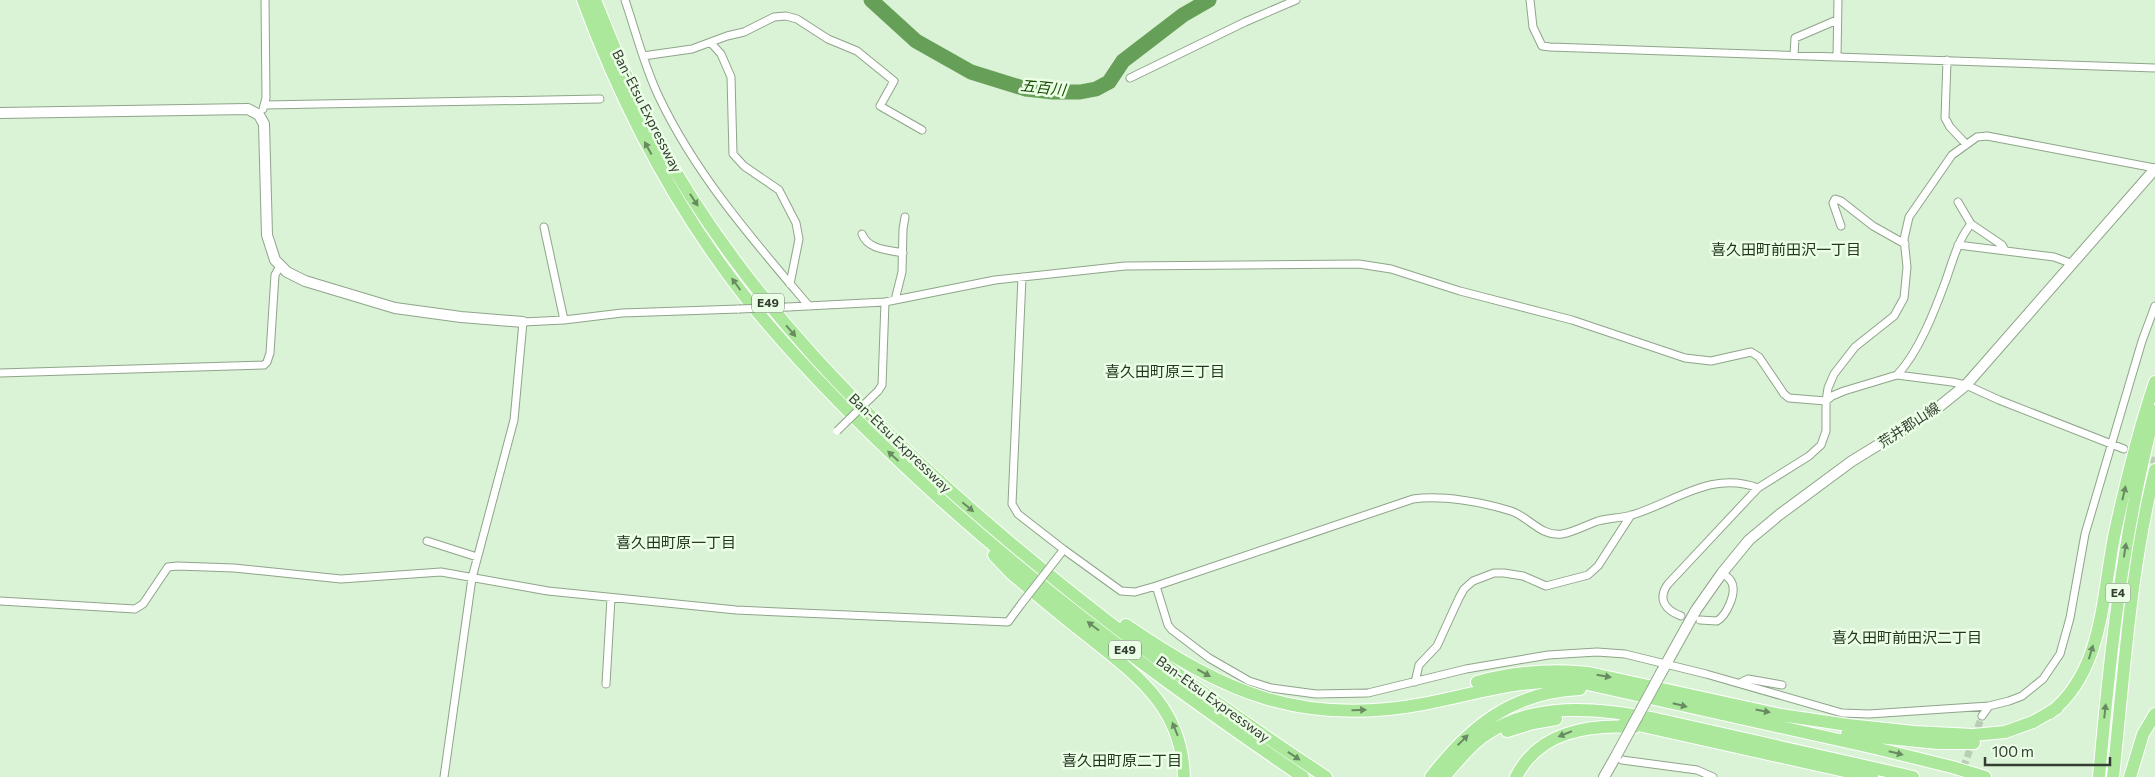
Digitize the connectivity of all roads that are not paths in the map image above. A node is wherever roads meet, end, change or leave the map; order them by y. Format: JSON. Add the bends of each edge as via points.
{"nodes":[{"id":1,"x":265,"y":0,"type":"edge"},
{"id":2,"x":583,"y":0,"type":"edge"},
{"id":3,"x":596,"y":0,"type":"edge"},
{"id":4,"x":625,"y":0,"type":"edge"},
{"id":5,"x":1296,"y":0,"type":"edge"},
{"id":6,"x":1530,"y":0,"type":"edge"},
{"id":7,"x":1838,"y":0,"type":"edge"},
{"id":8,"x":1837,"y":20,"type":"junction"},
{"id":9,"x":711,"y":43,"type":"junction"},
{"id":10,"x":1794,"y":55,"type":"junction"},
{"id":11,"x":643,"y":56,"type":"junction"},
{"id":12,"x":1837,"y":56,"type":"junction"},
{"id":13,"x":1947,"y":60,"type":"junction"},
{"id":14,"x":2155,"y":68,"type":"edge"},
{"id":15,"x":1130,"y":78,"type":"dead end"},
{"id":16,"x":600,"y":99,"type":"dead end"},
{"id":17,"x":265,"y":106,"type":"junction"},
{"id":18,"x":0,"y":113,"type":"edge"},
{"id":19,"x":259,"y":115,"type":"junction"},
{"id":20,"x":922,"y":130,"type":"dead end"},
{"id":21,"x":1966,"y":144,"type":"junction"},
{"id":22,"x":2155,"y":168,"type":"edge"},
{"id":23,"x":1958,"y":202,"type":"dead end"},
{"id":24,"x":905,"y":217,"type":"dead end"},
{"id":25,"x":1971,"y":224,"type":"junction"},
{"id":26,"x":1841,"y":226,"type":"dead end"},
{"id":27,"x":544,"y":227,"type":"dead end"},
{"id":28,"x":862,"y":234,"type":"dead end"},
{"id":29,"x":1905,"y":244,"type":"junction"},
{"id":30,"x":1958,"y":245,"type":"junction"},
{"id":31,"x":2005,"y":250,"type":"junction"},
{"id":32,"x":903,"y":253,"type":"junction"},
{"id":33,"x":2073,"y":264,"type":"junction"},
{"id":34,"x":280,"y":266,"type":"junction"},
{"id":35,"x":1022,"y":277,"type":"junction"},
{"id":36,"x":790,"y":284,"type":"junction"},
{"id":37,"x":896,"y":300,"type":"junction"},
{"id":38,"x":885,"y":302,"type":"junction"},
{"id":39,"x":809,"y":306,"type":"junction"},
{"id":40,"x":2155,"y":306,"type":"edge"},
{"id":41,"x":564,"y":320,"type":"junction"},
{"id":42,"x":523,"y":322,"type":"junction"},
{"id":43,"x":0,"y":373,"type":"edge"},
{"id":44,"x":1897,"y":375,"type":"junction"},
{"id":45,"x":2155,"y":382,"type":"edge"},
{"id":46,"x":1966,"y":385,"type":"junction"},
{"id":47,"x":1826,"y":401,"type":"junction"},
{"id":48,"x":2155,"y":412,"type":"edge"},
{"id":49,"x":835,"y":433,"type":"dead end"},
{"id":50,"x":2111,"y":443,"type":"junction"},
{"id":51,"x":2124,"y":449,"type":"dead end"},
{"id":52,"x":2155,"y":470,"type":"edge"},
{"id":53,"x":1758,"y":488,"type":"junction"},
{"id":54,"x":955,"y":512,"type":"junction"},
{"id":55,"x":1631,"y":515,"type":"junction"},
{"id":56,"x":427,"y":541,"type":"dead end"},
{"id":57,"x":1018,"y":549,"type":"junction"},
{"id":58,"x":1062,"y":551,"type":"junction"},
{"id":59,"x":477,"y":557,"type":"junction"},
{"id":60,"x":1722,"y":573,"type":"junction"},
{"id":61,"x":472,"y":578,"type":"junction"},
{"id":62,"x":1156,"y":586,"type":"junction"},
{"id":63,"x":611,"y":598,"type":"junction"},
{"id":64,"x":0,"y":601,"type":"edge"},
{"id":65,"x":1681,"y":616,"type":"dead end"},
{"id":66,"x":1700,"y":620,"type":"dead end"},
{"id":67,"x":1663,"y":668,"type":"junction"},
{"id":68,"x":1415,"y":682,"type":"junction"},
{"id":69,"x":1740,"y":683,"type":"junction"},
{"id":70,"x":606,"y":684,"type":"dead end"},
{"id":71,"x":1782,"y":685,"type":"dead end"},
{"id":72,"x":1616,"y":688,"type":"junction"},
{"id":73,"x":1988,"y":706,"type":"junction"},
{"id":74,"x":2057,"y":708,"type":"junction"},
{"id":75,"x":1386,"y":709,"type":"junction"},
{"id":76,"x":2155,"y":714,"type":"edge"},
{"id":77,"x":1982,"y":716,"type":"tunnel mouth"},
{"id":78,"x":1763,"y":723,"type":"junction"},
{"id":79,"x":1682,"y":734,"type":"junction"},
{"id":80,"x":1616,"y":756,"type":"junction"},
{"id":81,"x":1797,"y":760,"type":"junction"},
{"id":82,"x":444,"y":777,"type":"edge"},
{"id":83,"x":1184,"y":777,"type":"edge"},
{"id":84,"x":1303,"y":777,"type":"edge"},
{"id":85,"x":1326,"y":777,"type":"edge"},
{"id":86,"x":1431,"y":777,"type":"edge"},
{"id":87,"x":1445,"y":777,"type":"edge"},
{"id":88,"x":1516,"y":777,"type":"edge"},
{"id":89,"x":1604,"y":777,"type":"edge"},
{"id":90,"x":1713,"y":777,"type":"edge"},
{"id":91,"x":1850,"y":777,"type":"edge"},
{"id":92,"x":1872,"y":777,"type":"edge"},
{"id":93,"x":1913,"y":777,"type":"edge"},
{"id":94,"x":1985,"y":777,"type":"edge"},
{"id":95,"x":2098,"y":777,"type":"edge"},
{"id":96,"x":2113,"y":777,"type":"edge"},
{"id":97,"x":2130,"y":777,"type":"edge"}],
"edges":[{"from":1,"to":17,"type":"street"},
{"from":54,"to":2,"type":"highway","name":"Ban-Etsu Expressway","number":"E49","one_way":true,"via":[[861,425],[816,378],[746,297],[704,240],[646,143],[613,76]]},
{"from":3,"to":57,"type":"highway","name":"Ban-Etsu Expressway","number":"E49","one_way":true,"via":[[627,77],[657,139],[715,232],[778,317],[826,371],[906,451]]},
{"from":4,"to":11,"type":"street"},
{"from":5,"to":15,"type":"street"},
{"from":6,"to":10,"type":"street","via":[[1533,27],[1542,46]]},
{"from":7,"to":8,"type":"street"},
{"from":8,"to":10,"type":"street","via":[[1795,38]]},
{"from":8,"to":12,"type":"street"},
{"from":9,"to":11,"type":"street","via":[[678,52]]},
{"from":9,"to":20,"type":"street","via":[[774,18],[786,16],[797,19],[828,39],[857,51],[894,81],[880,106]]},
{"from":9,"to":36,"type":"street","via":[[721,54],[731,77],[733,154],[744,166],[779,190],[796,223],[799,239]]},
{"from":10,"to":12,"type":"street"},
{"from":11,"to":36,"type":"street","via":[[658,96],[717,195]]},
{"from":12,"to":13,"type":"street"},
{"from":13,"to":14,"type":"street"},
{"from":13,"to":21,"type":"street","via":[[1945,118]]},
{"from":16,"to":17,"type":"street"},
{"from":17,"to":19,"type":"street"},
{"from":18,"to":19,"type":"main road","via":[[248,109]]},
{"from":19,"to":34,"type":"main road","via":[[265,130],[267,235]]},
{"from":21,"to":22,"type":"street","via":[[1977,137],[1987,136]]},
{"from":21,"to":29,"type":"street","via":[[1952,156],[1912,212],[1906,227]]},
{"from":22,"to":33,"type":"main road","name":"荒井郡山線"},
{"from":23,"to":25,"type":"street"},
{"from":24,"to":32,"type":"street"},
{"from":25,"to":30,"type":"street"},
{"from":25,"to":31,"type":"street"},
{"from":26,"to":29,"type":"street","via":[[1834,199]]},
{"from":27,"to":41,"type":"street"},
{"from":28,"to":32,"type":"street","via":[[864,240],[876,247]]},
{"from":29,"to":47,"type":"street","via":[[1906,282],[1904,298],[1897,312],[1855,347],[1840,365],[1830,382]]},
{"from":30,"to":31,"type":"street"},
{"from":30,"to":44,"type":"street","via":[[1930,318]]},
{"from":31,"to":33,"type":"street"},
{"from":32,"to":37,"type":"street"},
{"from":33,"to":46,"type":"main road","name":"荒井郡山線"},
{"from":34,"to":42,"type":"main road","via":[[305,281],[395,308]]},
{"from":34,"to":43,"type":"street","via":[[275,275],[270,354],[264,365]]},
{"from":35,"to":37,"type":"street"},
{"from":35,"to":47,"type":"street","via":[[1125,266],[1372,265],[1572,320],[1685,358],[1711,361],[1751,352],[1759,357],[1789,398]]},
{"from":35,"to":58,"type":"street","via":[[1012,504],[1018,514]]},
{"from":36,"to":39,"type":"street"},
{"from":37,"to":38,"type":"street"},
{"from":38,"to":39,"type":"street"},
{"from":38,"to":49,"type":"street","bridge":true,"via":[[882,385]]},
{"from":39,"to":41,"type":"street","bridge":true,"via":[[622,313]]},
{"from":40,"to":50,"type":"street"},
{"from":41,"to":42,"type":"street"},
{"from":42,"to":59,"type":"street","via":[[514,420]]},
{"from":44,"to":46,"type":"street"},
{"from":44,"to":47,"type":"street"},
{"from":74,"to":45,"type":"highway","one_way":true,"via":[[2080,681],[2091,653],[2121,503]]},
{"from":46,"to":50,"type":"street"},
{"from":46,"to":60,"type":"main road","name":"荒井郡山線","via":[[1935,410],[1852,461],[1779,515],[1749,540]]},
{"from":47,"to":53,"type":"street","via":[[1826,431],[1821,445]]},
{"from":95,"to":48,"type":"highway","number":"E4","one_way":true,"via":[[2120,581],[2139,474]]},
{"from":50,"to":51,"type":"street"},
{"from":50,"to":73,"type":"street","via":[[2085,534],[2060,654],[2044,679],[2034,687],[2009,701]]},
{"from":52,"to":96,"type":"highway","number":"E4","via":[[2129,618]]},
{"from":53,"to":55,"type":"street","via":[[1744,483],[1721,482]]},
{"from":53,"to":65,"type":"street","via":[[1664,588],[1665,607]]},
{"from":83,"to":54,"type":"highway","one_way":true,"via":[[1181,749],[1173,723],[1147,686],[1012,574]]},
{"from":84,"to":54,"type":"highway","name":"Ban-Etsu Expressway","number":"E49","one_way":true,"via":[[1173,687],[1056,597]]},
{"from":55,"to":62,"type":"street","via":[[1557,534],[1542,530],[1510,511],[1439,498],[1413,499]]},
{"from":55,"to":68,"type":"street","via":[[1598,566],[1588,575],[1546,586],[1523,576],[1504,573],[1473,581],[1459,598],[1437,646],[1419,665]]},
{"from":56,"to":59,"type":"street"},
{"from":57,"to":75,"type":"highway","one_way":true,"via":[[1137,633],[1232,687],[1272,701],[1306,708],[1339,711]]},
{"from":57,"to":85,"type":"highway","name":"Ban-Etsu Expressway","number":"E49","one_way":true,"via":[[1157,659]]},
{"from":58,"to":62,"type":"street","via":[[1121,591],[1134,592]]},
{"from":58,"to":63,"type":"street","bridge":true,"via":[[1008,622],[736,610]]},
{"from":59,"to":61,"type":"street"},
{"from":60,"to":66,"type":"street","via":[[1733,586],[1726,614],[1717,621]]},
{"from":60,"to":67,"type":"main road","name":"荒井郡山線","via":[[1696,610]]},
{"from":61,"to":63,"type":"street"},
{"from":61,"to":64,"type":"street","via":[[435,572],[341,579],[234,568],[177,566],[168,567],[143,604],[135,609]]},
{"from":61,"to":82,"type":"street"},
{"from":62,"to":68,"type":"street","via":[[1172,630],[1209,658],[1249,681],[1290,691],[1345,695]]},
{"from":63,"to":70,"type":"street"},
{"from":67,"to":68,"type":"street","via":[[1625,654],[1577,652],[1466,669]]},
{"from":67,"to":69,"type":"street"},
{"from":67,"to":80,"type":"main road","name":"荒井郡山線","bridge":true},
{"from":69,"to":71,"type":"street","via":[[1748,679]]},
{"from":69,"to":73,"type":"street","via":[[1842,713]]},
{"from":72,"to":75,"type":"highway","via":[[1570,681],[1528,682]]},
{"from":72,"to":78,"type":"highway","one_way":true},
{"from":86,"to":72,"type":"highway","one_way":true,"via":[[1470,733],[1505,709],[1557,691]]},
{"from":73,"to":77,"type":"street"},
{"from":75,"to":74,"type":"highway","one_way":true,"via":[[1496,678],[1550,671],[1603,675],[1782,715],[1914,732],[1972,735],[2005,732],[2033,722]]},
{"from":74,"to":78,"type":"highway","via":[[2020,731],[2002,738],[1975,742],[1889,739]]},
{"from":76,"to":97,"type":"highway","via":[[2143,734]]},
{"from":78,"to":94,"type":"highway","one_way":true},
{"from":79,"to":81,"type":"highway"},
{"from":79,"to":87,"type":"highway","via":[[1607,719],[1547,720],[1493,738]]},
{"from":79,"to":88,"type":"highway","one_way":true,"via":[[1617,726],[1578,729],[1542,746]]},
{"from":80,"to":89,"type":"main road"},
{"from":80,"to":90,"type":"street","via":[[1622,760],[1697,770]]},
{"from":81,"to":91,"type":"highway"},
{"from":81,"to":92,"type":"highway"},
{"from":87,"to":93,"type":"highway","via":[[1481,738],[1508,722],[1536,713],[1582,710],[1613,711],[1656,719]]}]}
